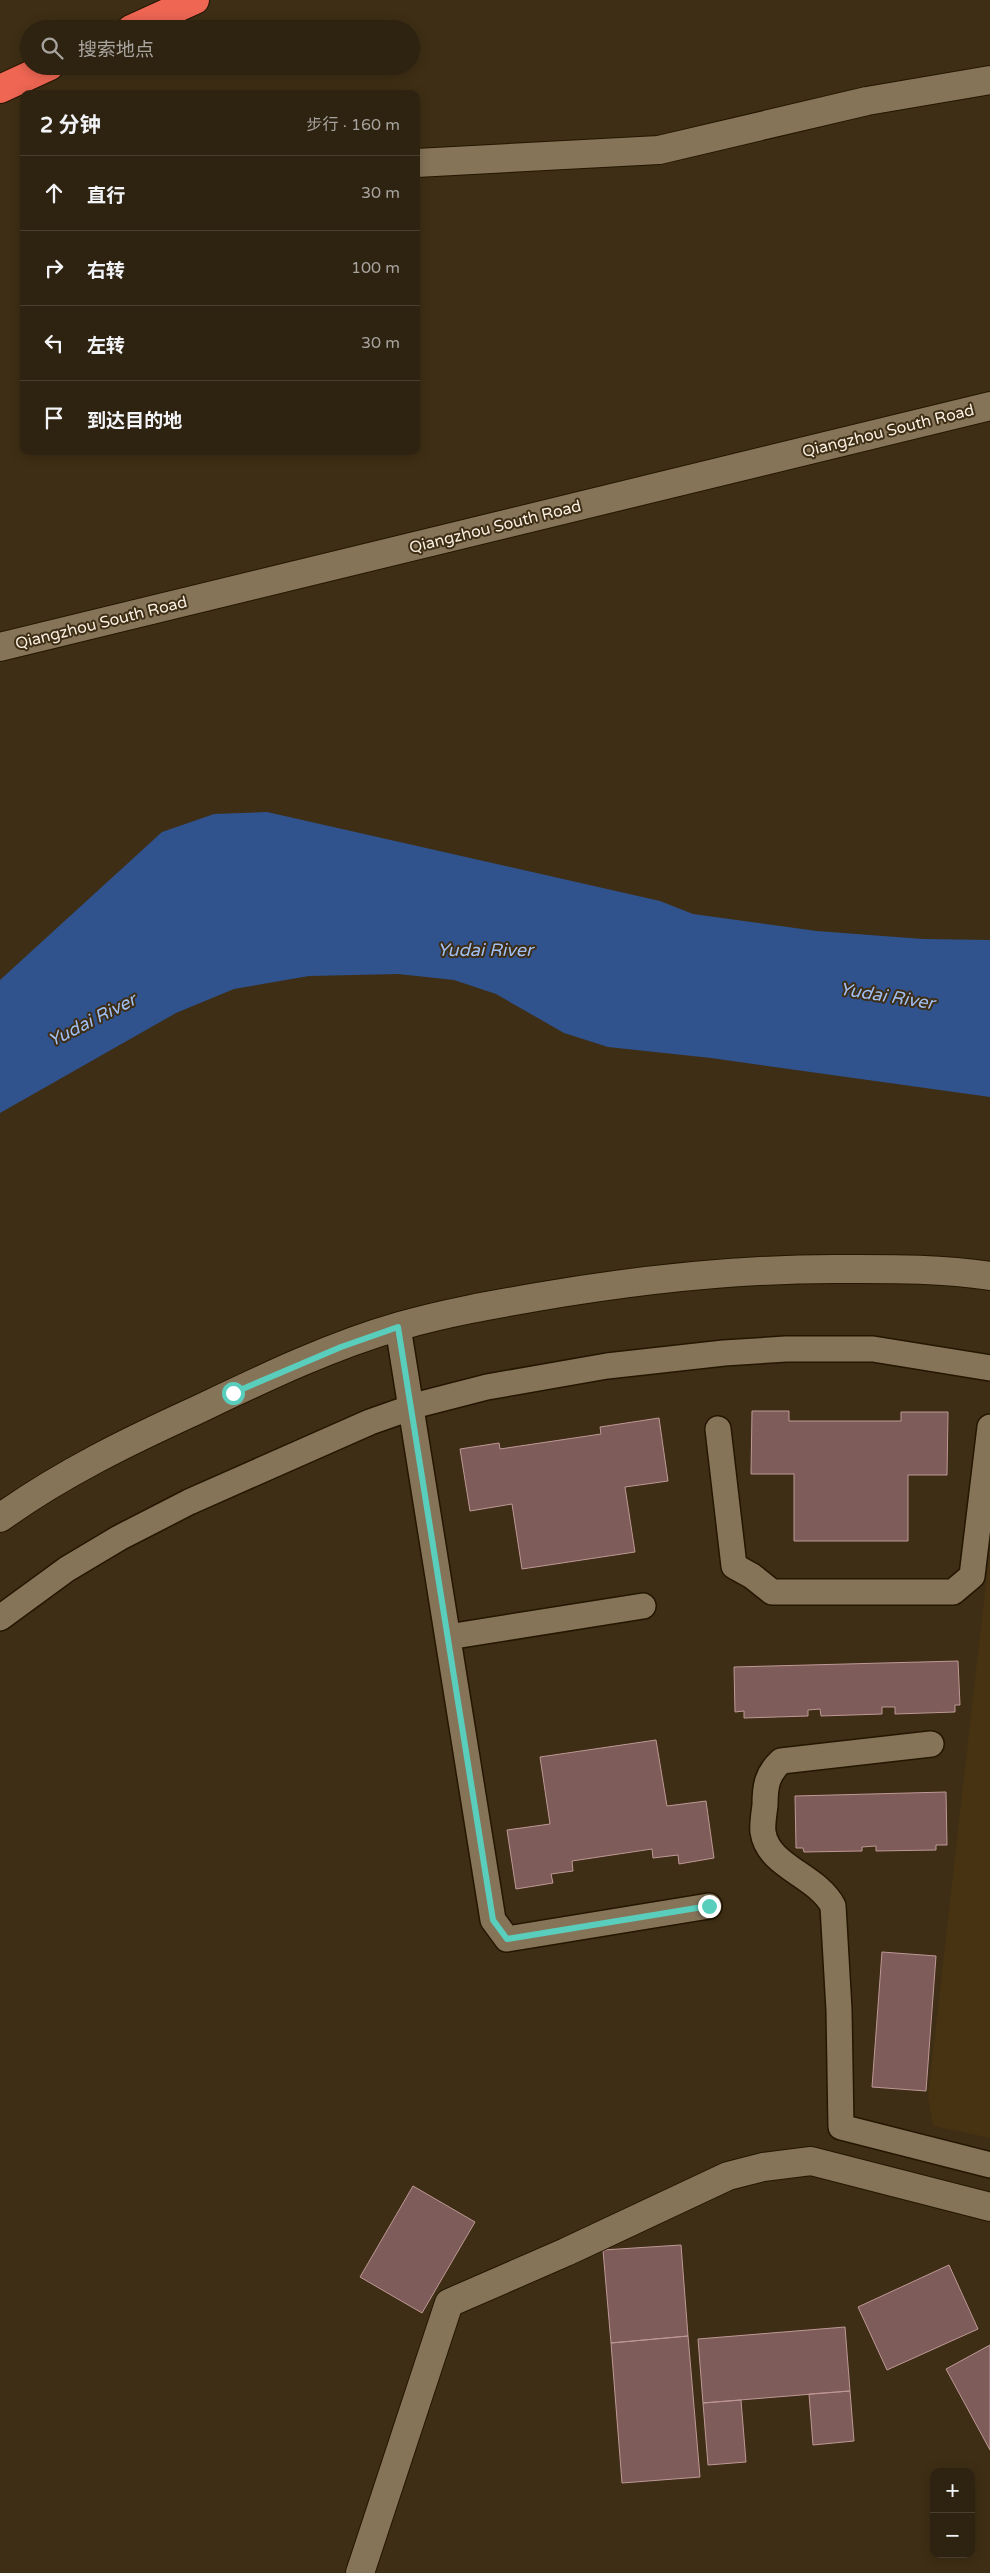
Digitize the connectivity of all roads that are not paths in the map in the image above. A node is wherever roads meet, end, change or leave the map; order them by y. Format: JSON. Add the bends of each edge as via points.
{"nodes":[{"id":1,"x":195,"y":0,"type":"edge"},
{"id":2,"x":151,"y":20,"type":"edge"},
{"id":3,"x":30,"y":75,"type":"edge"},
{"id":4,"x":990,"y":80,"type":"edge"},
{"id":5,"x":0,"y":89,"type":"edge"},
{"id":6,"x":420,"y":163,"type":"edge"},
{"id":7,"x":990,"y":406,"type":"edge"},
{"id":8,"x":0,"y":647,"type":"edge"},
{"id":9,"x":990,"y":1276,"type":"edge"},
{"id":10,"x":398,"y":1327,"type":"junction"},
{"id":11,"x":990,"y":1368,"type":"edge"},
{"id":12,"x":411,"y":1407,"type":"junction"},
{"id":13,"x":990,"y":1428,"type":"edge"},
{"id":14,"x":718,"y":1430,"type":"dead end"},
{"id":15,"x":0,"y":1518,"type":"edge"},
{"id":16,"x":643,"y":1606,"type":"dead end"},
{"id":17,"x":0,"y":1618,"type":"edge"},
{"id":18,"x":448,"y":1637,"type":"junction"},
{"id":19,"x":931,"y":1744,"type":"dead end"},
{"id":20,"x":709,"y":1906,"type":"dead end"},
{"id":21,"x":990,"y":2165,"type":"edge"},
{"id":22,"x":990,"y":2207,"type":"edge"},
{"id":23,"x":360,"y":2573,"type":"edge"}],
"edges":[{"from":1,"to":2,"type":"highway"},
{"from":3,"to":5,"type":"highway"},
{"from":4,"to":6,"type":"street","via":[[867,101],[659,150]]},
{"from":7,"to":8,"type":"street","name":"Qiangzhou South Road"},
{"from":9,"to":10,"type":"street","via":[[876,1269],[717,1272],[586,1288],[470,1309]]},
{"from":10,"to":12,"type":"lane"},
{"from":10,"to":15,"type":"street","via":[[341,1347],[154,1430],[80,1467]]},
{"from":11,"to":12,"type":"lane","via":[[873,1350],[724,1353],[607,1366],[487,1387]]},
{"from":12,"to":17,"type":"lane","via":[[189,1502],[82,1560]]},
{"from":12,"to":18,"type":"lane"},
{"from":13,"to":14,"type":"lane","via":[[972,1576],[953,1592],[772,1592],[734,1566]]},
{"from":16,"to":18,"type":"lane"},
{"from":18,"to":20,"type":"lane","via":[[493,1920],[507,1939]]},
{"from":19,"to":21,"type":"lane","via":[[781,1760],[771,1770],[766,1783],[763,1832],[775,1856],[827,1894],[833,1906],[841,2127]]},
{"from":22,"to":23,"type":"street","via":[[810,2161],[763,2167],[728,2176],[449,2303]]}]}
